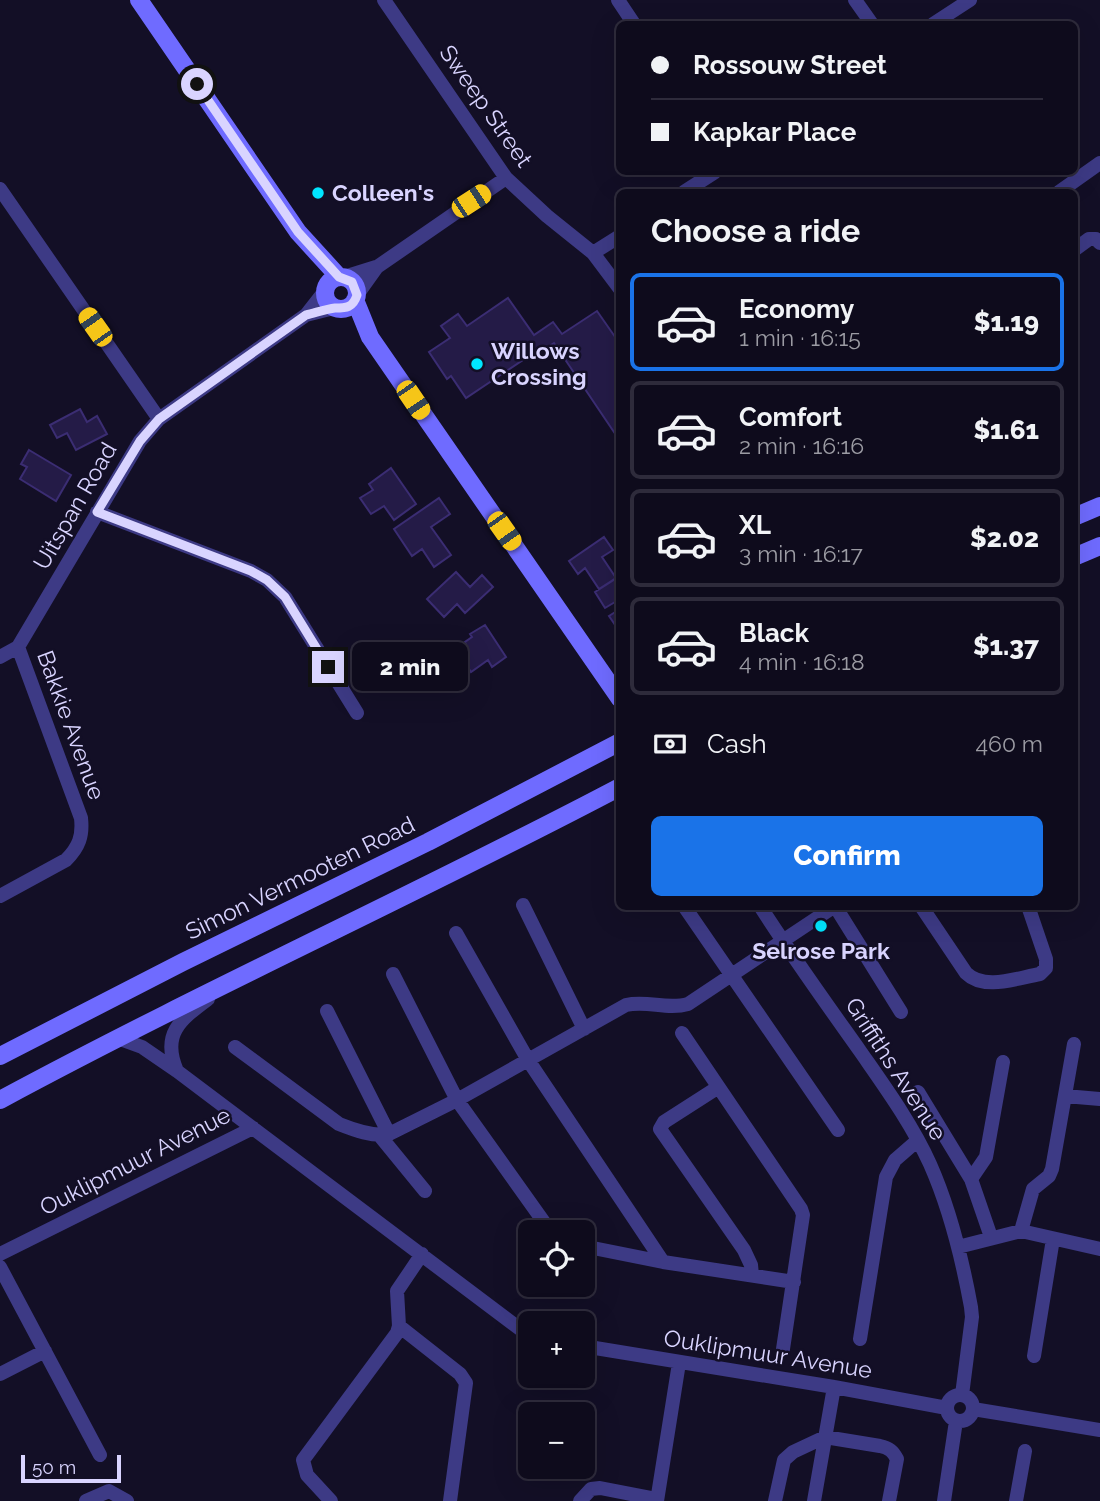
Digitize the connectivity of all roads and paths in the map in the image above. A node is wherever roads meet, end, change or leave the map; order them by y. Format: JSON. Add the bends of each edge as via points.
{"nodes":[{"id":1,"x":139,"y":0,"type":"edge"},
{"id":2,"x":384,"y":0,"type":"edge"},
{"id":3,"x":618,"y":0,"type":"edge"},
{"id":4,"x":855,"y":0,"type":"edge"},
{"id":5,"x":970,"y":0,"type":"edge"},
{"id":6,"x":633,"y":21,"type":"edge"},
{"id":7,"x":870,"y":21,"type":"edge"},
{"id":8,"x":938,"y":21,"type":"edge"},
{"id":9,"x":1100,"y":163,"type":"edge"},
{"id":10,"x":710,"y":175,"type":"edge"},
{"id":11,"x":506,"y":178,"type":"junction"},
{"id":12,"x":0,"y":189,"type":"edge"},
{"id":13,"x":689,"y":189,"type":"edge"},
{"id":14,"x":1063,"y":189,"type":"edge"},
{"id":15,"x":298,"y":232,"type":"junction"},
{"id":16,"x":616,"y":239,"type":"edge"},
{"id":17,"x":1100,"y":243,"type":"edge"},
{"id":18,"x":1078,"y":247,"type":"edge"},
{"id":19,"x":593,"y":254,"type":"junction"},
{"id":20,"x":377,"y":267,"type":"junction"},
{"id":21,"x":341,"y":277,"type":"junction"},
{"id":22,"x":616,"y":284,"type":"edge"},
{"id":23,"x":356,"y":297,"type":"junction"},
{"id":24,"x":329,"y":300,"type":"junction"},
{"id":25,"x":370,"y":337,"type":"junction"},
{"id":26,"x":159,"y":419,"type":"junction"},
{"id":27,"x":1100,"y":506,"type":"edge"},
{"id":28,"x":97,"y":512,"type":"junction"},
{"id":29,"x":1078,"y":515,"type":"edge"},
{"id":30,"x":1100,"y":546,"type":"edge"},
{"id":31,"x":1078,"y":555,"type":"edge"},
{"id":32,"x":18,"y":647,"type":"junction"},
{"id":33,"x":0,"y":657,"type":"edge"},
{"id":34,"x":616,"y":693,"type":"edge"},
{"id":35,"x":358,"y":713,"type":"dead end"},
{"id":36,"x":616,"y":744,"type":"edge"},
{"id":37,"x":616,"y":789,"type":"edge"},
{"id":38,"x":0,"y":895,"type":"edge"},
{"id":39,"x":523,"y":905,"type":"dead end"},
{"id":40,"x":687,"y":910,"type":"edge"},
{"id":41,"x":763,"y":910,"type":"edge"},
{"id":42,"x":829,"y":910,"type":"edge"},
{"id":43,"x":837,"y":910,"type":"edge"},
{"id":44,"x":924,"y":910,"type":"edge"},
{"id":45,"x":1029,"y":910,"type":"edge"},
{"id":46,"x":456,"y":933,"type":"dead end"},
{"id":47,"x":782,"y":940,"type":"junction"},
{"id":48,"x":393,"y":974,"type":"dead end"},
{"id":49,"x":732,"y":975,"type":"junction"},
{"id":50,"x":230,"y":983,"type":"junction"},
{"id":51,"x":327,"y":1011,"type":"dead end"},
{"id":52,"x":901,"y":1013,"type":"dead end"},
{"id":53,"x":584,"y":1029,"type":"junction"},
{"id":54,"x":682,"y":1032,"type":"dead end"},
{"id":55,"x":120,"y":1039,"type":"junction"},
{"id":56,"x":1074,"y":1044,"type":"dead end"},
{"id":57,"x":235,"y":1047,"type":"dead end"},
{"id":58,"x":0,"y":1056,"type":"edge"},
{"id":59,"x":528,"y":1060,"type":"junction"},
{"id":60,"x":1003,"y":1062,"type":"dead end"},
{"id":61,"x":177,"y":1072,"type":"junction"},
{"id":62,"x":717,"y":1087,"type":"junction"},
{"id":63,"x":918,"y":1092,"type":"dead end"},
{"id":64,"x":1065,"y":1096,"type":"junction"},
{"id":65,"x":1100,"y":1099,"type":"edge"},
{"id":66,"x":0,"y":1100,"type":"edge"},
{"id":67,"x":457,"y":1100,"type":"junction"},
{"id":68,"x":253,"y":1128,"type":"junction"},
{"id":69,"x":838,"y":1130,"type":"dead end"},
{"id":70,"x":384,"y":1135,"type":"junction"},
{"id":71,"x":918,"y":1140,"type":"junction"},
{"id":72,"x":971,"y":1179,"type":"junction"},
{"id":73,"x":425,"y":1191,"type":"dead end"},
{"id":74,"x":542,"y":1220,"type":"edge"},
{"id":75,"x":1021,"y":1231,"type":"junction"},
{"id":76,"x":991,"y":1237,"type":"junction"},
{"id":77,"x":1053,"y":1240,"type":"junction"},
{"id":78,"x":958,"y":1247,"type":"junction"},
{"id":79,"x":595,"y":1248,"type":"edge"},
{"id":80,"x":1100,"y":1249,"type":"edge"},
{"id":81,"x":0,"y":1254,"type":"edge"},
{"id":82,"x":422,"y":1254,"type":"junction"},
{"id":83,"x":663,"y":1262,"type":"junction"},
{"id":84,"x":0,"y":1267,"type":"edge"},
{"id":85,"x":752,"y":1275,"type":"junction"},
{"id":86,"x":794,"y":1282,"type":"junction"},
{"id":87,"x":399,"y":1326,"type":"junction"},
{"id":88,"x":518,"y":1327,"type":"edge"},
{"id":89,"x":860,"y":1339,"type":"dead end"},
{"id":90,"x":595,"y":1348,"type":"edge"},
{"id":91,"x":783,"y":1349,"type":"dead end"},
{"id":92,"x":45,"y":1351,"type":"junction"},
{"id":93,"x":1034,"y":1356,"type":"dead end"},
{"id":94,"x":679,"y":1363,"type":"junction"},
{"id":95,"x":0,"y":1374,"type":"edge"},
{"id":96,"x":834,"y":1387,"type":"junction"},
{"id":97,"x":962,"y":1395,"type":"junction"},
{"id":98,"x":947,"y":1408,"type":"junction"},
{"id":99,"x":974,"y":1409,"type":"junction"},
{"id":100,"x":956,"y":1421,"type":"junction"},
{"id":101,"x":1100,"y":1430,"type":"edge"},
{"id":102,"x":825,"y":1437,"type":"junction"},
{"id":103,"x":1025,"y":1451,"type":"dead end"},
{"id":104,"x":100,"y":1455,"type":"dead end"},
{"id":105,"x":657,"y":1500,"type":"edge"},
{"id":106,"x":86,"y":1501,"type":"edge"},
{"id":107,"x":127,"y":1501,"type":"edge"},
{"id":108,"x":331,"y":1501,"type":"edge"},
{"id":109,"x":450,"y":1501,"type":"edge"},
{"id":110,"x":580,"y":1501,"type":"edge"},
{"id":111,"x":775,"y":1501,"type":"edge"},
{"id":112,"x":814,"y":1501,"type":"edge"},
{"id":113,"x":889,"y":1501,"type":"edge"},
{"id":114,"x":944,"y":1501,"type":"edge"},
{"id":115,"x":1016,"y":1501,"type":"edge"}],
"edges":[{"from":1,"to":15,"type":"main road"},
{"from":2,"to":11,"type":"street","name":"Sweep Street"},
{"from":3,"to":6,"type":"street"},
{"from":4,"to":7,"type":"street"},
{"from":5,"to":8,"type":"street"},
{"from":9,"to":14,"type":"street"},
{"from":10,"to":13,"type":"street"},
{"from":11,"to":19,"type":"street","name":"Sweep Street"},
{"from":11,"to":20,"type":"street"},
{"from":12,"to":26,"type":"street"},
{"from":15,"to":21,"type":"main road"},
{"from":15,"to":24,"type":"main road"},
{"from":16,"to":19,"type":"street"},
{"from":17,"to":18,"type":"street","via":[[1089,239]]},
{"from":19,"to":22,"type":"street","name":"Sweep Street"},
{"from":20,"to":21,"type":"street"},
{"from":20,"to":23,"type":"street"},
{"from":21,"to":23,"type":"main road","via":[[352,282]]},
{"from":21,"to":24,"type":"main road","via":[[329,281]]},
{"from":23,"to":24,"type":"main road","via":[[345,309]]},
{"from":23,"to":25,"type":"main road"},
{"from":24,"to":25,"type":"main road"},
{"from":24,"to":26,"type":"street","name":"Uitspan Road"},
{"from":25,"to":34,"type":"main road"},
{"from":26,"to":28,"type":"street","name":"Uitspan Road","via":[[140,441]]},
{"from":27,"to":29,"type":"main road"},
{"from":28,"to":32,"type":"street","name":"Uitspan Road"},
{"from":28,"to":35,"type":"street","via":[[251,571],[278,588]]},
{"from":30,"to":31,"type":"main road"},
{"from":32,"to":33,"type":"street"},
{"from":32,"to":38,"type":"street","name":"Bakkie Avenue","via":[[83,832],[66,860]]},
{"from":36,"to":58,"type":"main road","name":"Simon Vermooten Road"},
{"from":37,"to":50,"type":"main road"},
{"from":39,"to":53,"type":"street"},
{"from":40,"to":49,"type":"street"},
{"from":41,"to":47,"type":"street","name":"Griffiths Avenue"},
{"from":42,"to":47,"type":"street"},
{"from":43,"to":52,"type":"street"},
{"from":44,"to":45,"type":"street","via":[[966,973],[985,983],[1040,974],[1046,968]]},
{"from":46,"to":59,"type":"street"},
{"from":47,"to":49,"type":"street"},
{"from":47,"to":71,"type":"street","name":"Griffiths Avenue"},
{"from":48,"to":67,"type":"street"},
{"from":49,"to":53,"type":"street","via":[[688,1004],[674,1008],[639,1002],[626,1005]]},
{"from":49,"to":69,"type":"street"},
{"from":50,"to":55,"type":"main road"},
{"from":50,"to":61,"type":"street","via":[[186,1016],[173,1033],[171,1052]]},
{"from":51,"to":70,"type":"street"},
{"from":53,"to":59,"type":"street"},
{"from":54,"to":62,"type":"street"},
{"from":55,"to":61,"type":"street","name":"Ouklipmuur Avenue","via":[[142,1047]]},
{"from":55,"to":66,"type":"main road"},
{"from":56,"to":64,"type":"street"},
{"from":57,"to":70,"type":"street","via":[[339,1124]]},
{"from":59,"to":67,"type":"street"},
{"from":59,"to":83,"type":"street"},
{"from":60,"to":72,"type":"street","via":[[985,1161]]},
{"from":61,"to":68,"type":"street","name":"Ouklipmuur Avenue"},
{"from":62,"to":85,"type":"street","via":[[660,1129],[744,1250]]},
{"from":62,"to":86,"type":"street","via":[[801,1209]]},
{"from":63,"to":72,"type":"street"},
{"from":64,"to":65,"type":"street"},
{"from":64,"to":75,"type":"street","via":[[1052,1169],[1033,1189]]},
{"from":67,"to":70,"type":"street"},
{"from":67,"to":74,"type":"street"},
{"from":68,"to":81,"type":"street","name":"Ouklipmuur Avenue"},
{"from":68,"to":82,"type":"street","name":"Ouklipmuur Avenue"},
{"from":70,"to":73,"type":"street"},
{"from":71,"to":78,"type":"street","name":"Griffiths Avenue"},
{"from":71,"to":89,"type":"street","via":[[895,1160],[886,1177]]},
{"from":72,"to":76,"type":"street"},
{"from":75,"to":76,"type":"street"},
{"from":75,"to":77,"type":"street"},
{"from":76,"to":78,"type":"street"},
{"from":77,"to":80,"type":"street"},
{"from":77,"to":93,"type":"street"},
{"from":78,"to":97,"type":"street","name":"Griffiths Avenue","via":[[972,1317]]},
{"from":79,"to":83,"type":"street"},
{"from":82,"to":87,"type":"street","via":[[397,1291]]},
{"from":82,"to":88,"type":"street","name":"Ouklipmuur Avenue"},
{"from":83,"to":85,"type":"street"},
{"from":84,"to":92,"type":"street"},
{"from":85,"to":86,"type":"street"},
{"from":86,"to":91,"type":"street"},
{"from":87,"to":108,"type":"street","via":[[303,1460],[307,1475]]},
{"from":87,"to":109,"type":"street","via":[[466,1383]]},
{"from":90,"to":94,"type":"street","name":"Ouklipmuur Avenue"},
{"from":92,"to":95,"type":"street"},
{"from":92,"to":104,"type":"street"},
{"from":94,"to":96,"type":"street","name":"Ouklipmuur Avenue"},
{"from":94,"to":105,"type":"street"},
{"from":96,"to":98,"type":"street","name":"Ouklipmuur Avenue"},
{"from":96,"to":102,"type":"street"},
{"from":97,"to":98,"type":"street","via":[[951,1398]]},
{"from":97,"to":99,"type":"street"},
{"from":98,"to":100,"type":"street"},
{"from":99,"to":100,"type":"street","via":[[967,1419]]},
{"from":99,"to":101,"type":"street"},
{"from":100,"to":114,"type":"street"},
{"from":102,"to":111,"type":"street","via":[[784,1460]]},
{"from":102,"to":112,"type":"street"},
{"from":102,"to":113,"type":"street","via":[[889,1448],[894,1453],[897,1460]]},
{"from":103,"to":115,"type":"street"},
{"from":105,"to":110,"type":"street","via":[[600,1488],[591,1489]]},
{"from":106,"to":107,"type":"street","via":[[109,1491]]}]}
